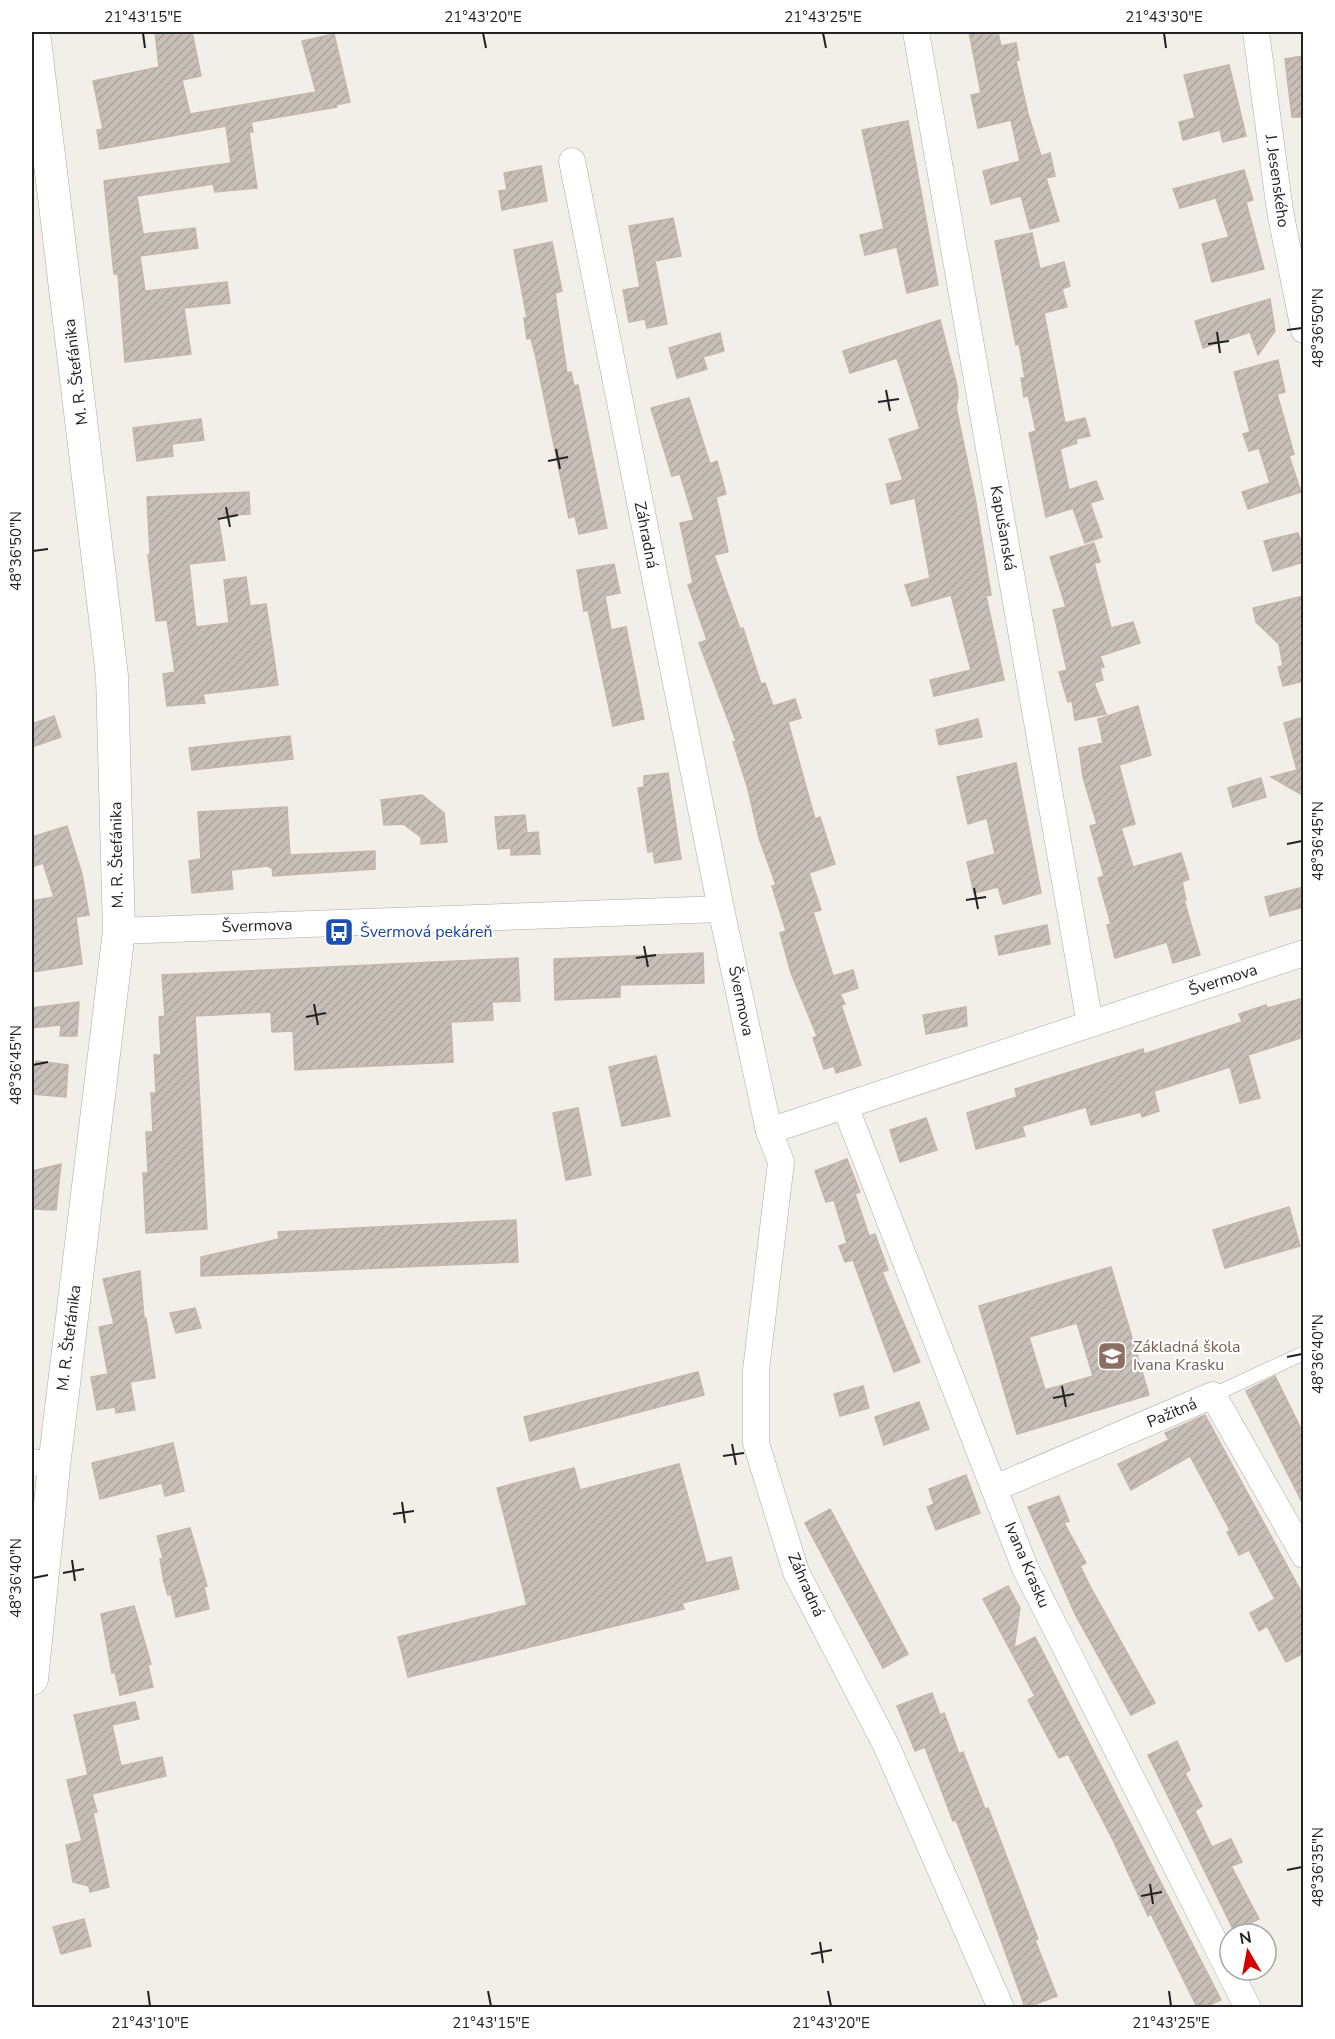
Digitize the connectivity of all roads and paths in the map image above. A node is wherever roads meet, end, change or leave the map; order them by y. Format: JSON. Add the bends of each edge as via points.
{"nodes":[{"id":1,"x":34,"y":32,"type":"edge"},
{"id":2,"x":916,"y":32,"type":"edge"},
{"id":3,"x":1256,"y":32,"type":"edge"},
{"id":4,"x":572,"y":161,"type":"dead end"},
{"id":5,"x":1304,"y":330,"type":"edge"},
{"id":6,"x":720,"y":909,"type":"junction"},
{"id":7,"x":119,"y":931,"type":"junction"},
{"id":8,"x":1304,"y":953,"type":"edge"},
{"id":9,"x":1090,"y":1024,"type":"junction"},
{"id":10,"x":845,"y":1106,"type":"junction"},
{"id":11,"x":769,"y":1131,"type":"junction"},
{"id":12,"x":1304,"y":1353,"type":"edge"},
{"id":13,"x":1213,"y":1395,"type":"junction"},
{"id":14,"x":43,"y":1464,"type":"edge"},
{"id":15,"x":996,"y":1488,"type":"junction"},
{"id":16,"x":1304,"y":1555,"type":"edge"},
{"id":17,"x":32,"y":1679,"type":"edge"},
{"id":18,"x":1001,"y":2007,"type":"edge"},
{"id":19,"x":1248,"y":2007,"type":"edge"}],
"edges":[{"from":1,"to":7,"type":"street","name":"M. R. Štefánika","via":[[112,676]]},
{"from":2,"to":9,"type":"street","name":"Kapušanská"},
{"from":3,"to":5,"type":"street","name":"J. Jesenského","via":[[1280,211]]},
{"from":4,"to":6,"type":"street","name":"Záhradná"},
{"from":6,"to":7,"type":"street","name":"Švermova"},
{"from":6,"to":11,"type":"street","name":"Švermova"},
{"from":7,"to":14,"type":"street","name":"M. R. Štefánika"},
{"from":8,"to":9,"type":"street","name":"Švermova"},
{"from":9,"to":10,"type":"street","name":"Švermova"},
{"from":10,"to":11,"type":"street","name":"Švermova"},
{"from":10,"to":15,"type":"street","name":"Ivana Krasku"},
{"from":11,"to":18,"type":"street","name":"Záhradná","via":[[781,1162],[756,1370],[756,1443],[796,1572],[886,1745]]},
{"from":12,"to":13,"type":"lane"},
{"from":13,"to":15,"type":"street","name":"Pažitná"},
{"from":13,"to":16,"type":"street","name":"Pažitná"},
{"from":14,"to":17,"type":"street","name":"M. R. Štefánika"},
{"from":15,"to":19,"type":"street","name":"Ivana Krasku","via":[[1025,1568]]}]}
